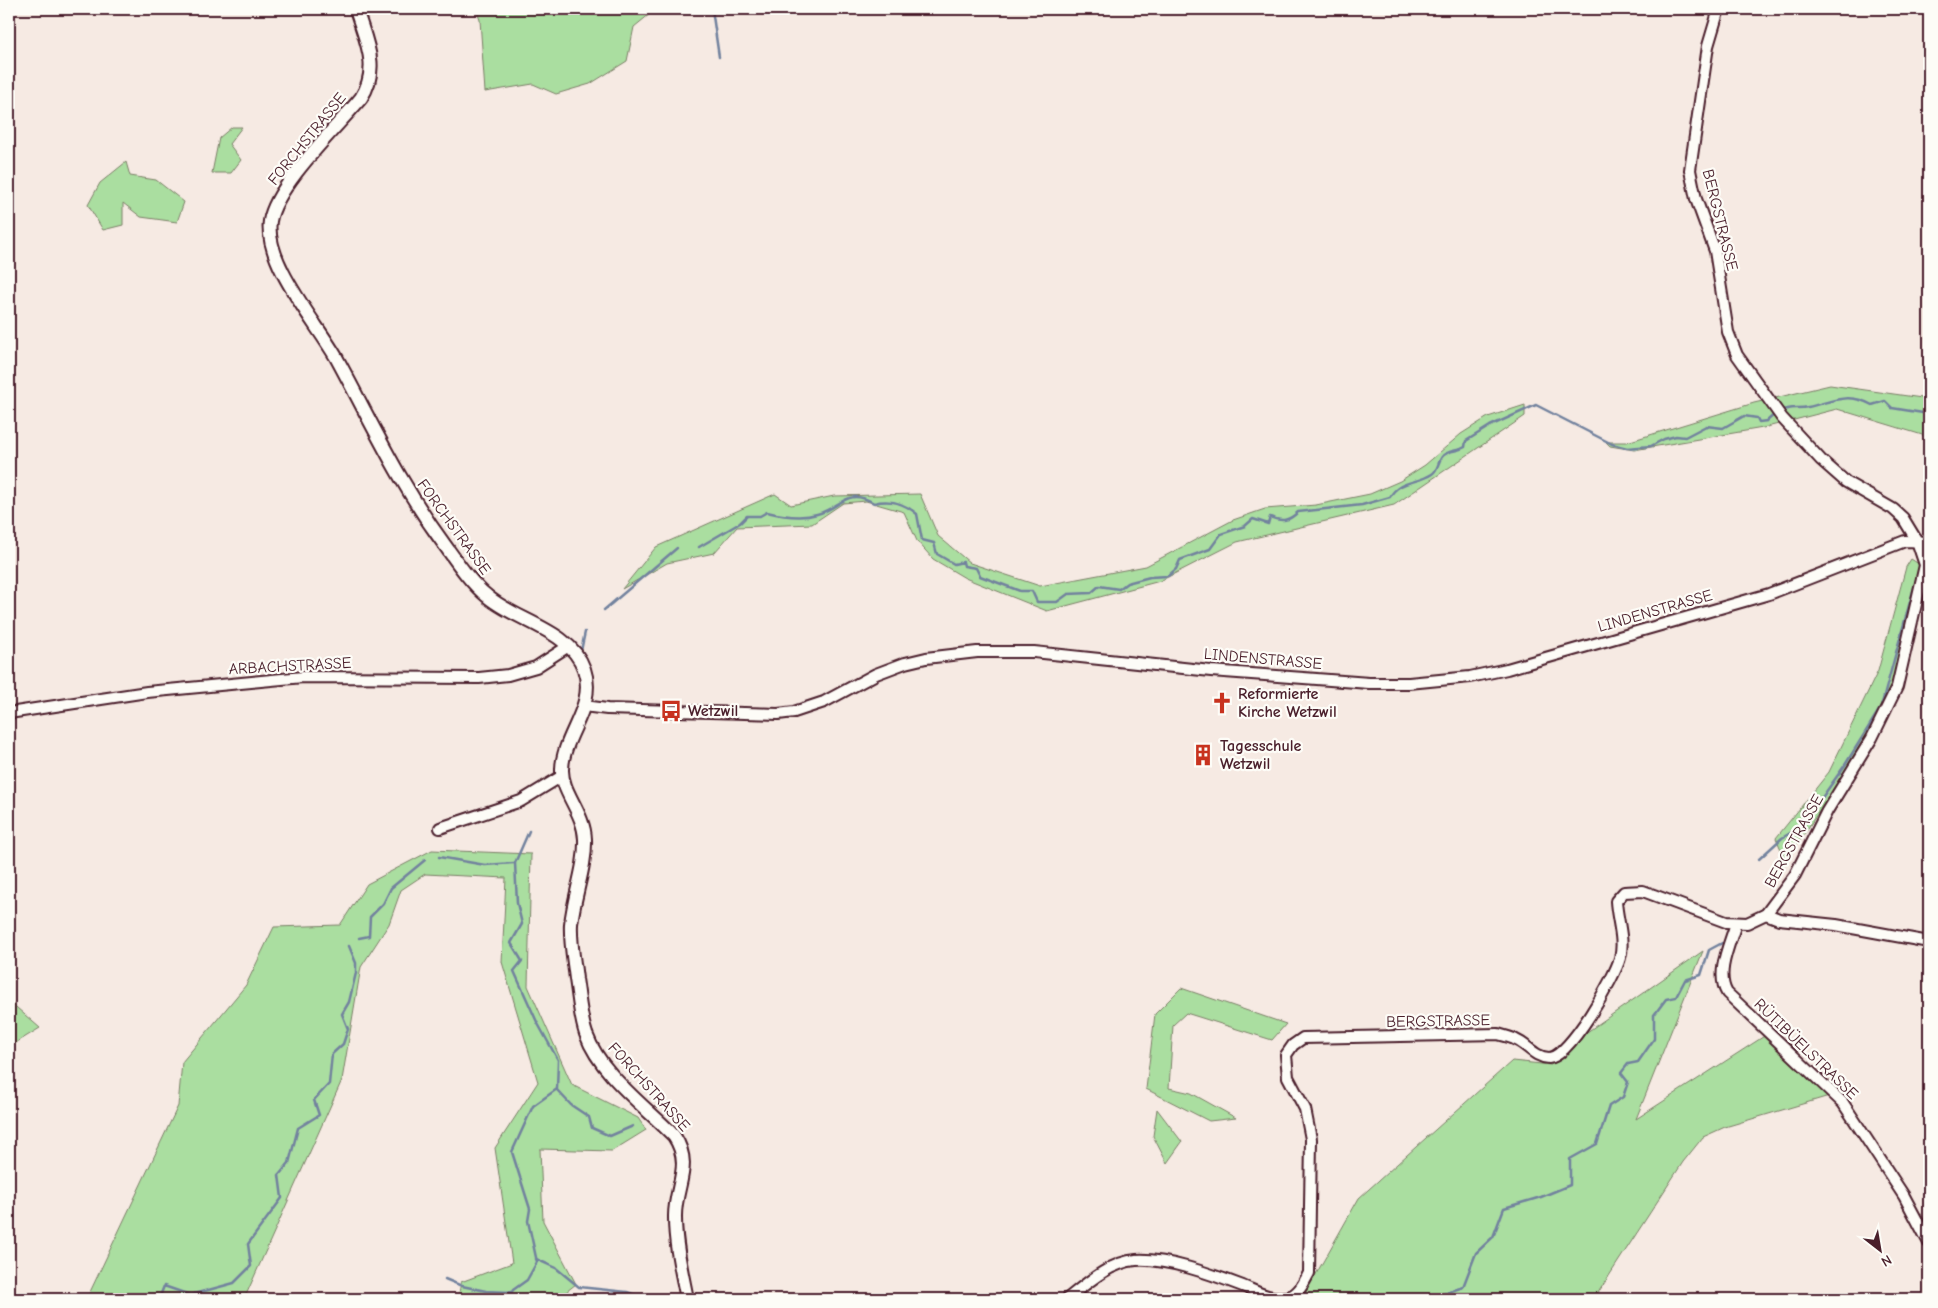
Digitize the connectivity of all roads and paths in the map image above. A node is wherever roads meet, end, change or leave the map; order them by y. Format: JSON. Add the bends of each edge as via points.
{"nodes":[{"id":1,"x":356,"y":9,"type":"edge"},
{"id":2,"x":1719,"y":9,"type":"edge"},
{"id":3,"x":1917,"y":541,"type":"junction"},
{"id":4,"x":1929,"y":542,"type":"edge"},
{"id":5,"x":1927,"y":563,"type":"edge"},
{"id":6,"x":567,"y":647,"type":"junction"},
{"id":7,"x":584,"y":706,"type":"junction"},
{"id":8,"x":9,"y":713,"type":"edge"},
{"id":9,"x":562,"y":776,"type":"junction"},
{"id":10,"x":440,"y":828,"type":"dead end"},
{"id":11,"x":1766,"y":914,"type":"junction"},
{"id":12,"x":1736,"y":923,"type":"junction"},
{"id":13,"x":1929,"y":942,"type":"edge"},
{"id":14,"x":1929,"y":1243,"type":"edge"},
{"id":15,"x":687,"y":1299,"type":"edge"},
{"id":16,"x":1066,"y":1299,"type":"edge"}],
"edges":[{"from":1,"to":6,"type":"main road","name":"FORCHSTRASSE","via":[[371,62],[369,83],[362,98],[281,194],[271,218],[274,251],[284,274],[336,357],[400,481],[458,563],[487,597],[546,630]]},
{"from":2,"to":3,"type":"street","name":"BERGSTRASSE","via":[[1708,46],[1690,170],[1696,199],[1716,251],[1728,332],[1738,355],[1782,418],[1846,482],[1903,518]]},
{"from":3,"to":4,"type":"street","name":"LINDENSTRASSE"},
{"from":3,"to":5,"type":"street","name":"BERGSTRASSE"},
{"from":3,"to":7,"type":"street","name":"LINDENSTRASSE","via":[[1905,541],[1760,597],[1507,669],[1462,678],[1369,683],[994,651],[905,663],[876,674],[824,702],[778,714]]},
{"from":5,"to":11,"type":"street","name":"BERGSTRASSE","via":[[1897,687],[1872,738],[1827,811],[1794,875]]},
{"from":6,"to":7,"type":"main road","name":"FORCHSTRASSE","via":[[584,669],[587,684]]},
{"from":6,"to":8,"type":"street","name":"ARBACHSTRASSE","via":[[536,667],[508,675],[479,678],[303,677],[147,692]]},
{"from":7,"to":9,"type":"main road","name":"FORCHSTRASSE","via":[[563,760]]},
{"from":9,"to":10,"type":"street","via":[[518,802]]},
{"from":9,"to":15,"type":"main road","name":"FORCHSTRASSE","via":[[584,826],[584,856],[571,934],[582,1019],[599,1059],[674,1136],[682,1150],[684,1166],[674,1219]]},
{"from":11,"to":12,"type":"street","name":"BERGSTRASSE","via":[[1747,923]]},
{"from":11,"to":13,"type":"street"},
{"from":12,"to":14,"type":"street","name":"RÜTIBÜELSTRASSE","via":[[1724,964],[1722,986],[1843,1103],[1904,1196]]},
{"from":12,"to":16,"type":"street","name":"BERGSTRASSE","via":[[1643,891],[1624,892],[1616,901],[1622,944],[1620,959],[1578,1033],[1562,1053],[1550,1058],[1536,1055],[1517,1040],[1498,1034],[1303,1038],[1286,1055],[1288,1077],[1305,1109],[1311,1139],[1309,1273],[1300,1289],[1289,1297],[1265,1296],[1204,1272],[1136,1260],[1096,1277]]}]}
